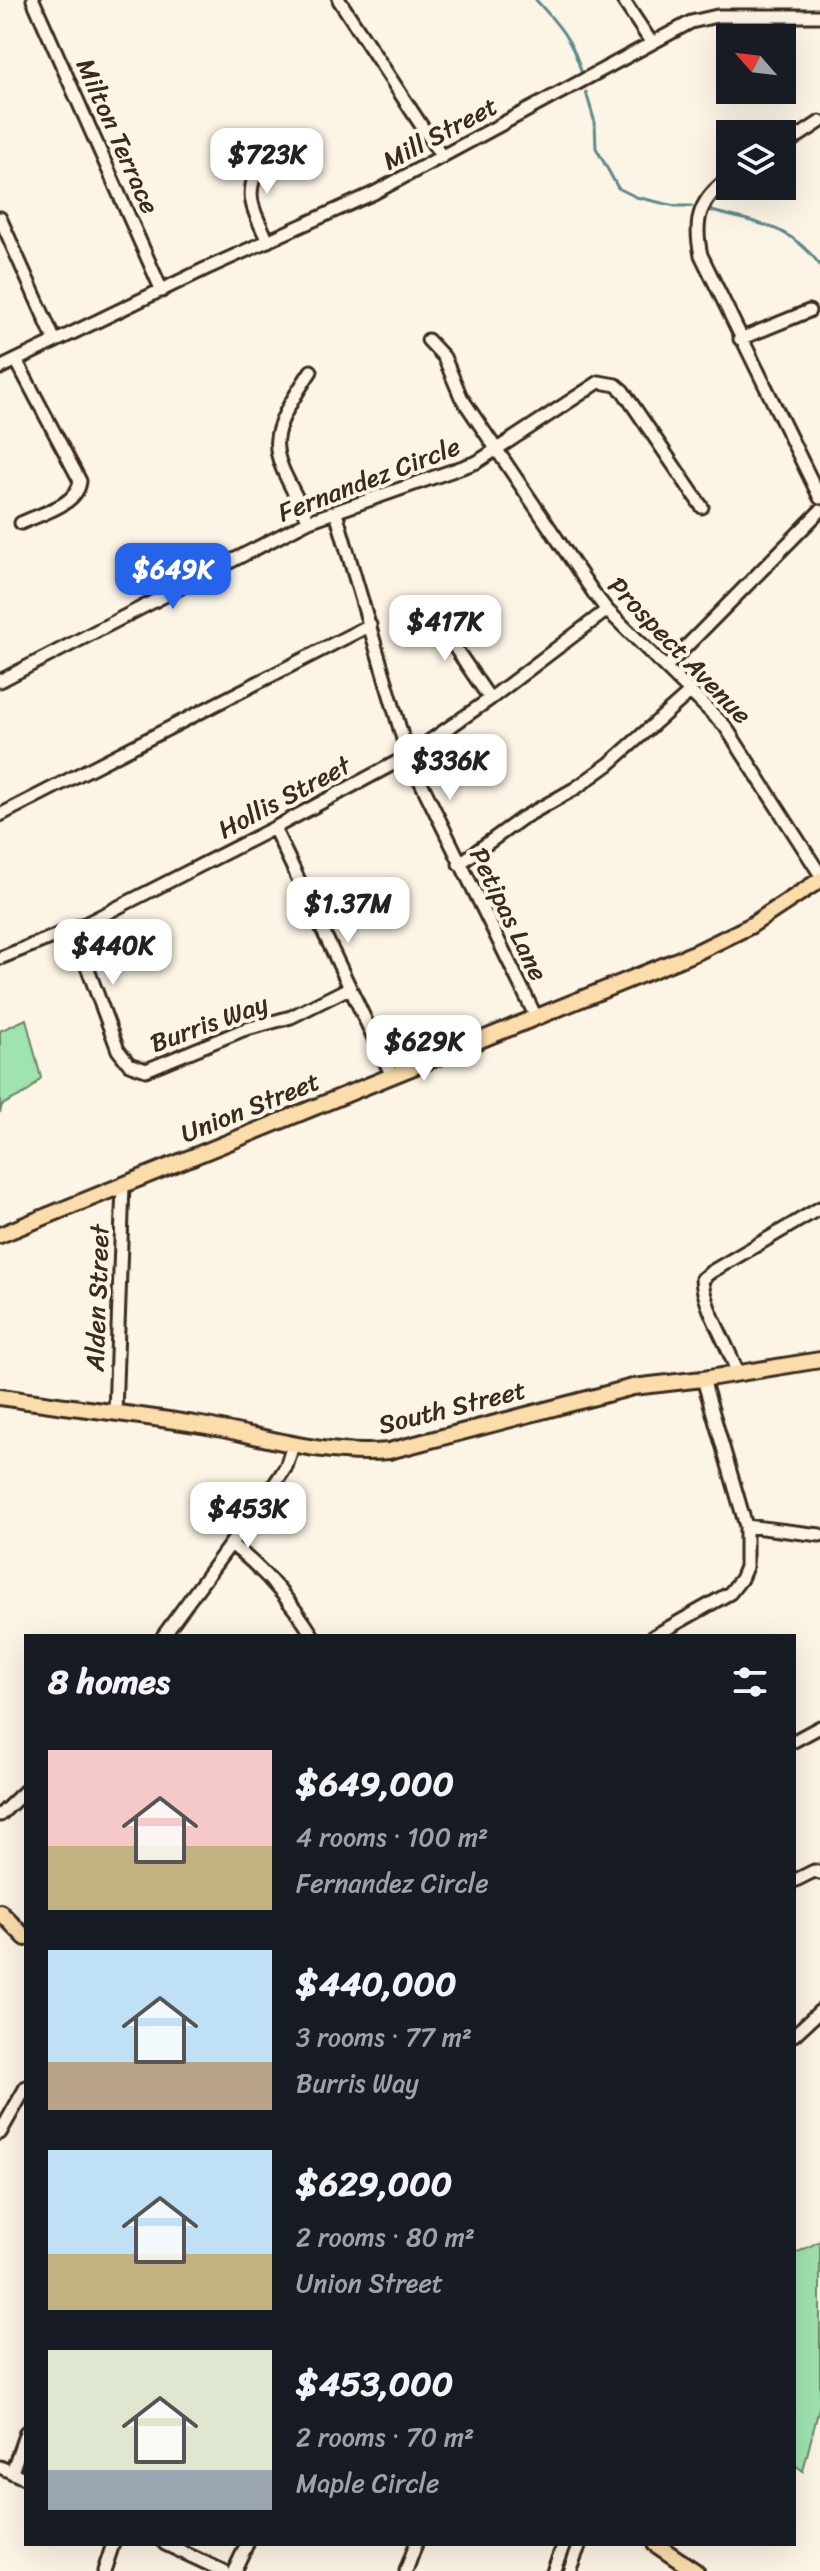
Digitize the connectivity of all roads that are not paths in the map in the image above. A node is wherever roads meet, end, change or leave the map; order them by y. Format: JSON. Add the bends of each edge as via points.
{"nodes":[{"id":1,"x":33,"y":0,"type":"edge"},
{"id":2,"x":339,"y":0,"type":"edge"},
{"id":3,"x":623,"y":0,"type":"edge"},
{"id":4,"x":820,"y":16,"type":"edge"},
{"id":5,"x":651,"y":42,"type":"junction"},
{"id":6,"x":820,"y":122,"type":"edge"},
{"id":7,"x":796,"y":138,"type":"edge"},
{"id":8,"x":268,"y":149,"type":"dead end"},
{"id":9,"x":442,"y":157,"type":"junction"},
{"id":10,"x":716,"y":187,"type":"edge"},
{"id":11,"x":0,"y":218,"type":"edge"},
{"id":12,"x":268,"y":241,"type":"junction"},
{"id":13,"x":162,"y":291,"type":"junction"},
{"id":14,"x":809,"y":311,"type":"dead end"},
{"id":15,"x":740,"y":339,"type":"junction"},
{"id":16,"x":428,"y":340,"type":"dead end"},
{"id":17,"x":55,"y":341,"type":"junction"},
{"id":18,"x":16,"y":360,"type":"junction"},
{"id":19,"x":0,"y":368,"type":"edge"},
{"id":20,"x":311,"y":371,"type":"dead end"},
{"id":21,"x":498,"y":450,"type":"junction"},
{"id":22,"x":820,"y":498,"type":"edge"},
{"id":23,"x":702,"y":507,"type":"dead end"},
{"id":24,"x":820,"y":511,"type":"edge"},
{"id":25,"x":336,"y":513,"type":"junction"},
{"id":26,"x":309,"y":521,"type":"junction"},
{"id":27,"x":21,"y":523,"type":"dead end"},
{"id":28,"x":428,"y":608,"type":"dead end"},
{"id":29,"x":607,"y":610,"type":"junction"},
{"id":30,"x":370,"y":625,"type":"junction"},
{"id":31,"x":666,"y":667,"type":"junction"},
{"id":32,"x":0,"y":681,"type":"edge"},
{"id":33,"x":690,"y":692,"type":"junction"},
{"id":34,"x":490,"y":699,"type":"junction"},
{"id":35,"x":408,"y":756,"type":"junction"},
{"id":36,"x":0,"y":815,"type":"edge"},
{"id":37,"x":274,"y":828,"type":"junction"},
{"id":38,"x":459,"y":864,"type":"junction"},
{"id":39,"x":820,"y":874,"type":"edge"},
{"id":40,"x":820,"y":880,"type":"edge"},
{"id":41,"x":73,"y":929,"type":"junction"},
{"id":42,"x":0,"y":958,"type":"edge"},
{"id":43,"x":349,"y":988,"type":"junction"},
{"id":44,"x":536,"y":1017,"type":"junction"},
{"id":45,"x":392,"y":1076,"type":"junction"},
{"id":46,"x":123,"y":1185,"type":"junction"},
{"id":47,"x":820,"y":1209,"type":"edge"},
{"id":48,"x":0,"y":1235,"type":"edge"},
{"id":49,"x":820,"y":1360,"type":"edge"},
{"id":50,"x":737,"y":1372,"type":"junction"},
{"id":51,"x":703,"y":1379,"type":"junction"},
{"id":52,"x":0,"y":1397,"type":"edge"},
{"id":53,"x":115,"y":1413,"type":"junction"},
{"id":54,"x":293,"y":1445,"type":"junction"},
{"id":55,"x":746,"y":1526,"type":"junction"},
{"id":56,"x":820,"y":1535,"type":"edge"},
{"id":57,"x":231,"y":1544,"type":"junction"},
{"id":58,"x":164,"y":1634,"type":"edge"},
{"id":59,"x":312,"y":1634,"type":"edge"},
{"id":60,"x":658,"y":1634,"type":"edge"},
{"id":61,"x":820,"y":1727,"type":"edge"},
{"id":62,"x":796,"y":1740,"type":"edge"},
{"id":63,"x":24,"y":1792,"type":"edge"},
{"id":64,"x":0,"y":1815,"type":"edge"},
{"id":65,"x":820,"y":1873,"type":"edge"},
{"id":66,"x":796,"y":1880,"type":"edge"},
{"id":67,"x":0,"y":1912,"type":"edge"},
{"id":68,"x":24,"y":1936,"type":"edge"},
{"id":69,"x":820,"y":2011,"type":"edge"},
{"id":70,"x":796,"y":2033,"type":"edge"},
{"id":71,"x":24,"y":2091,"type":"edge"},
{"id":72,"x":0,"y":2133,"type":"edge"},
{"id":73,"x":24,"y":2438,"type":"edge"},
{"id":74,"x":0,"y":2467,"type":"edge"},
{"id":75,"x":12,"y":2472,"type":"junction"},
{"id":76,"x":24,"y":2478,"type":"edge"},
{"id":77,"x":112,"y":2546,"type":"edge"},
{"id":78,"x":169,"y":2546,"type":"edge"},
{"id":79,"x":246,"y":2546,"type":"edge"},
{"id":80,"x":415,"y":2546,"type":"edge"},
{"id":81,"x":563,"y":2546,"type":"edge"},
{"id":82,"x":579,"y":2546,"type":"edge"},
{"id":83,"x":658,"y":2546,"type":"edge"},
{"id":84,"x":104,"y":2571,"type":"edge"},
{"id":85,"x":223,"y":2571,"type":"edge"},
{"id":86,"x":234,"y":2571,"type":"edge"},
{"id":87,"x":406,"y":2571,"type":"edge"},
{"id":88,"x":553,"y":2571,"type":"edge"},
{"id":89,"x":569,"y":2571,"type":"edge"},
{"id":90,"x":694,"y":2571,"type":"edge"}],
"edges":[{"from":1,"to":13,"type":"street","name":"Milton Terrace"},
{"from":2,"to":9,"type":"street"},
{"from":3,"to":5,"type":"street"},
{"from":4,"to":5,"type":"street","name":"Mill Street","via":[[708,17]]},
{"from":5,"to":9,"type":"street","name":"Mill Street"},
{"from":6,"to":7,"type":"street"},
{"from":8,"to":12,"type":"street","via":[[257,168],[250,205]]},
{"from":9,"to":12,"type":"street","name":"Mill Street"},
{"from":10,"to":15,"type":"street","via":[[697,223],[697,237]]},
{"from":11,"to":17,"type":"street"},
{"from":12,"to":13,"type":"street","name":"Mill Street"},
{"from":13,"to":17,"type":"street","name":"Mill Street"},
{"from":14,"to":15,"type":"street"},
{"from":15,"to":22,"type":"street"},
{"from":16,"to":21,"type":"street","name":"Prospect Avenue","via":[[444,357],[461,397]]},
{"from":17,"to":18,"type":"street","name":"Mill Street"},
{"from":18,"to":19,"type":"street","name":"Mill Street"},
{"from":18,"to":27,"type":"street","via":[[80,481],[70,499]]},
{"from":20,"to":26,"type":"street","via":[[282,417],[276,448]]},
{"from":21,"to":23,"type":"street","name":"Fernandez Circle","via":[[587,389],[609,382],[623,391]]},
{"from":21,"to":25,"type":"street","name":"Fernandez Circle"},
{"from":21,"to":29,"type":"street","name":"Prospect Avenue"},
{"from":24,"to":31,"type":"street"},
{"from":25,"to":26,"type":"street","name":"Fernandez Circle"},
{"from":25,"to":30,"type":"street","name":"Petipas Lane"},
{"from":26,"to":32,"type":"street","name":"Fernandez Circle"},
{"from":28,"to":34,"type":"street"},
{"from":29,"to":31,"type":"street","name":"Prospect Avenue"},
{"from":29,"to":34,"type":"street","name":"Hollis Street"},
{"from":30,"to":35,"type":"street","name":"Petipas Lane"},
{"from":30,"to":36,"type":"street"},
{"from":31,"to":33,"type":"street","name":"Prospect Avenue"},
{"from":33,"to":38,"type":"street","via":[[609,764]]},
{"from":33,"to":39,"type":"street","name":"Prospect Avenue","via":[[739,743]]},
{"from":34,"to":35,"type":"street","name":"Hollis Street"},
{"from":35,"to":37,"type":"street","name":"Hollis Street"},
{"from":35,"to":38,"type":"street","name":"Petipas Lane"},
{"from":37,"to":41,"type":"street","name":"Hollis Street"},
{"from":37,"to":43,"type":"street"},
{"from":38,"to":44,"type":"street","name":"Petipas Lane"},
{"from":40,"to":44,"type":"main road","name":"Union Street","via":[[723,941]]},
{"from":41,"to":42,"type":"street","name":"Hollis Street"},
{"from":41,"to":43,"type":"street","name":"Burris Way","via":[[118,1050],[129,1064],[146,1070],[243,1030],[291,1017]]},
{"from":43,"to":45,"type":"street"},
{"from":44,"to":45,"type":"main road","name":"Union Street"},
{"from":45,"to":46,"type":"main road","name":"Union Street"},
{"from":46,"to":48,"type":"main road","name":"Union Street"},
{"from":46,"to":53,"type":"street","name":"Alden Street"},
{"from":47,"to":50,"type":"street","via":[[702,1279]]},
{"from":49,"to":50,"type":"main road","name":"South Street"},
{"from":50,"to":51,"type":"main road","name":"South Street"},
{"from":51,"to":54,"type":"main road","name":"South Street","via":[[633,1387],[389,1451],[341,1453]]},
{"from":51,"to":55,"type":"street"},
{"from":52,"to":53,"type":"main road","name":"South Street"},
{"from":53,"to":54,"type":"main road","name":"South Street"},
{"from":54,"to":57,"type":"street","via":[[281,1474]]},
{"from":55,"to":56,"type":"street"},
{"from":55,"to":60,"type":"street","via":[[747,1561],[738,1584]]},
{"from":57,"to":58,"type":"street"},
{"from":57,"to":59,"type":"street","via":[[280,1591]]},
{"from":61,"to":62,"type":"street"},
{"from":63,"to":64,"type":"street"},
{"from":65,"to":66,"type":"street"},
{"from":67,"to":68,"type":"main road"},
{"from":69,"to":70,"type":"street"},
{"from":71,"to":72,"type":"street"},
{"from":73,"to":75,"type":"street"},
{"from":74,"to":75,"type":"street"},
{"from":75,"to":76,"type":"street"},
{"from":77,"to":84,"type":"street"},
{"from":78,"to":85,"type":"street"},
{"from":79,"to":86,"type":"street"},
{"from":80,"to":87,"type":"street"},
{"from":81,"to":88,"type":"street"},
{"from":82,"to":89,"type":"street"},
{"from":83,"to":90,"type":"main road"}]}
